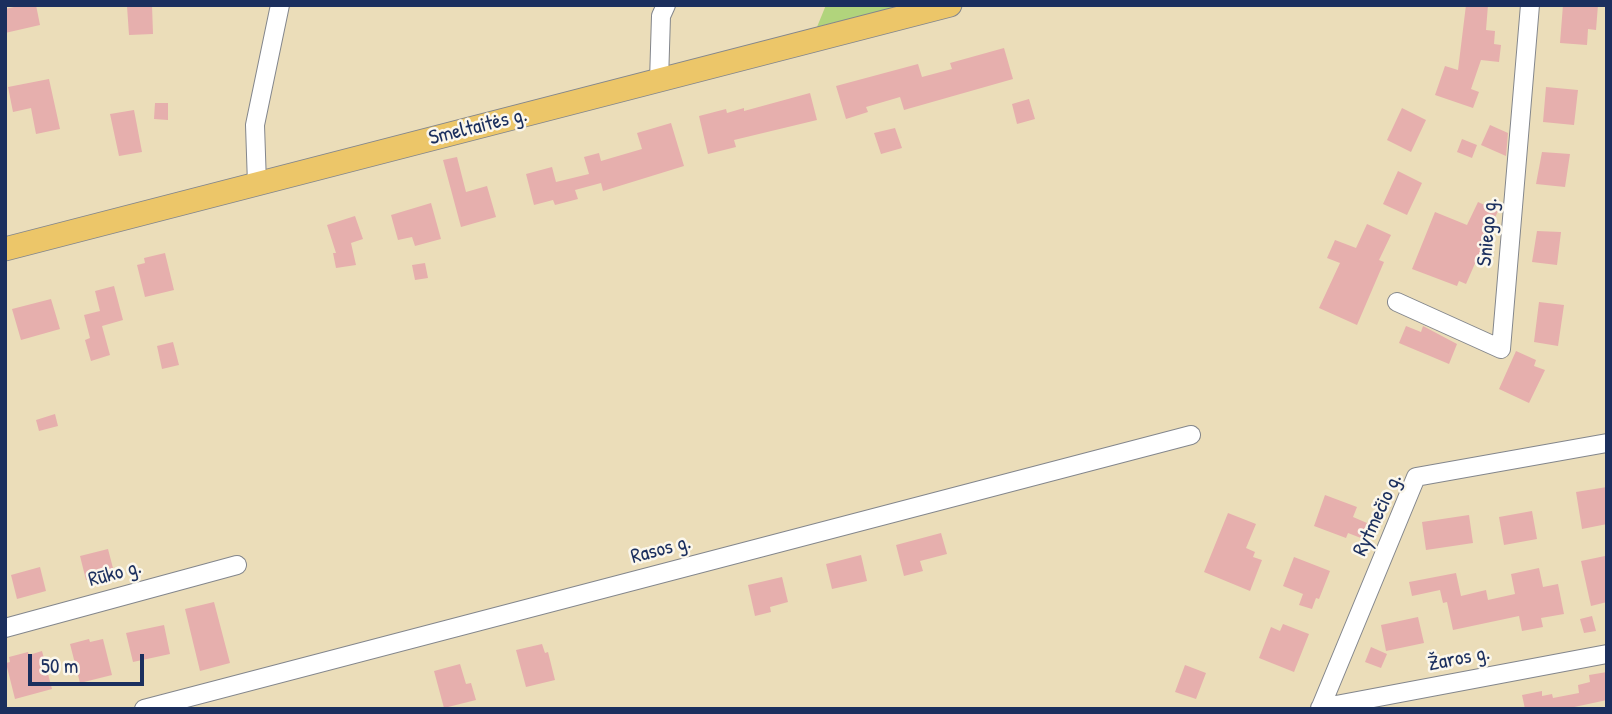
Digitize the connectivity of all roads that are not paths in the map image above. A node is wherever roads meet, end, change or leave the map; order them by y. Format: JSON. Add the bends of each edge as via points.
{"nodes":[{"id":1,"x":280,"y":5,"type":"edge"},
{"id":2,"x":666,"y":5,"type":"edge"},
{"id":3,"x":950,"y":5,"type":"edge"},
{"id":4,"x":1530,"y":5,"type":"edge"},
{"id":5,"x":659,"y":81,"type":"junction"},
{"id":6,"x":257,"y":184,"type":"junction"},
{"id":7,"x":5,"y":249,"type":"edge"},
{"id":8,"x":1397,"y":302,"type":"dead end"},
{"id":9,"x":1191,"y":435,"type":"dead end"},
{"id":10,"x":1607,"y":443,"type":"edge"},
{"id":11,"x":237,"y":565,"type":"dead end"},
{"id":12,"x":5,"y":628,"type":"edge"},
{"id":13,"x":1607,"y":654,"type":"edge"},
{"id":14,"x":144,"y":709,"type":"edge"},
{"id":15,"x":1320,"y":709,"type":"edge"}],
"edges":[{"from":1,"to":6,"type":"street","via":[[254,125]]},
{"from":2,"to":5,"type":"street","via":[[661,16]]},
{"from":3,"to":5,"type":"main road","name":"Smeltaitės g."},
{"from":4,"to":8,"type":"street","name":"Sniego g.","via":[[1501,349]]},
{"from":5,"to":6,"type":"main road","name":"Smeltaitės g."},
{"from":6,"to":7,"type":"main road","name":"Smeltaitės g."},
{"from":9,"to":14,"type":"street","name":"Rasos g."},
{"from":10,"to":15,"type":"street","name":"Rytmečio g.","via":[[1416,477]]},
{"from":11,"to":12,"type":"street","name":"Rūko g."},
{"from":13,"to":15,"type":"street","name":"Žaros g."}]}
